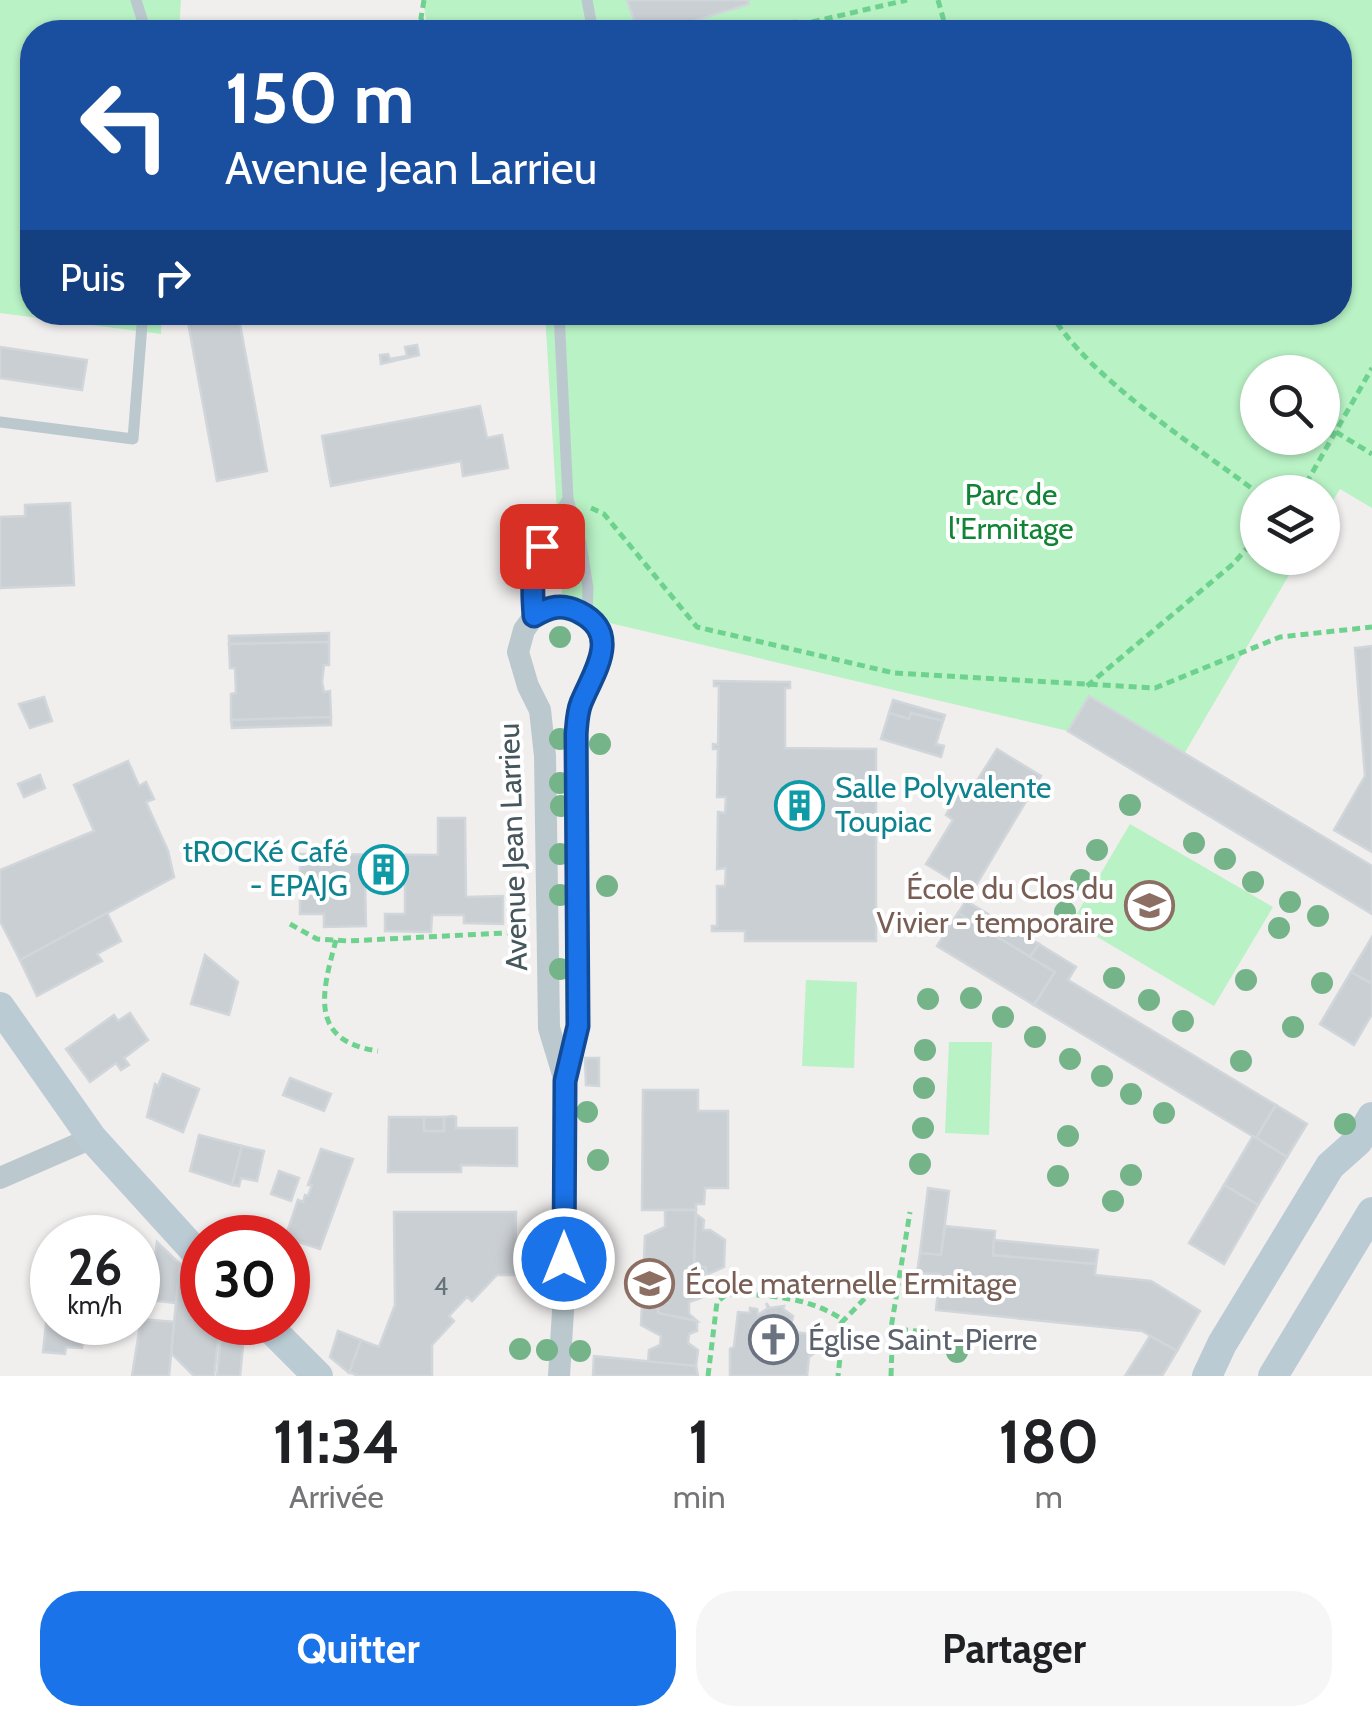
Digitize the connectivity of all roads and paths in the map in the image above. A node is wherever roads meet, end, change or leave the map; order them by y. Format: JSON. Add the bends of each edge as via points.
{"nodes":[{"id":1,"x":907,"y":0,"type":"edge"},
{"id":2,"x":821,"y":20,"type":"edge"},
{"id":3,"x":142,"y":325,"type":"edge"},
{"id":4,"x":560,"y":325,"type":"edge"},
{"id":5,"x":1057,"y":325,"type":"edge"},
{"id":6,"x":1372,"y":368,"type":"edge"},
{"id":7,"x":0,"y":422,"type":"edge"},
{"id":8,"x":1340,"y":425,"type":"edge"},
{"id":9,"x":1340,"y":434,"type":"edge"},
{"id":10,"x":1372,"y":454,"type":"edge"},
{"id":11,"x":1240,"y":479,"type":"edge"},
{"id":12,"x":568,"y":498,"type":"junction"},
{"id":13,"x":1240,"y":556,"type":"edge"},
{"id":14,"x":534,"y":616,"type":"junction"},
{"id":15,"x":587,"y":616,"type":"junction"},
{"id":16,"x":1372,"y":627,"type":"edge"},
{"id":17,"x":1087,"y":686,"type":"junction"},
{"id":18,"x":290,"y":924,"type":"dead end"},
{"id":19,"x":548,"y":931,"type":"junction"},
{"id":20,"x":336,"y":940,"type":"junction"},
{"id":21,"x":0,"y":1008,"type":"edge"},
{"id":22,"x":378,"y":1051,"type":"dead end"},
{"id":23,"x":565,"y":1081,"type":"junction"},
{"id":24,"x":1372,"y":1117,"type":"edge"},
{"id":25,"x":92,"y":1138,"type":"junction"},
{"id":26,"x":0,"y":1178,"type":"edge"},
{"id":27,"x":910,"y":1212,"type":"dead end"},
{"id":28,"x":1372,"y":1212,"type":"edge"},
{"id":29,"x":180,"y":1235,"type":"edge"},
{"id":30,"x":898,"y":1285,"type":"junction"},
{"id":31,"x":841,"y":1323,"type":"junction"},
{"id":32,"x":929,"y":1332,"type":"dead end"},
{"id":33,"x":889,"y":1340,"type":"junction"},
{"id":34,"x":287,"y":1345,"type":"edge"},
{"id":35,"x":1210,"y":1375,"type":"edge"},
{"id":36,"x":318,"y":1376,"type":"edge"},
{"id":37,"x":559,"y":1376,"type":"edge"},
{"id":38,"x":708,"y":1376,"type":"edge"},
{"id":39,"x":838,"y":1376,"type":"edge"},
{"id":40,"x":891,"y":1376,"type":"edge"},
{"id":41,"x":1273,"y":1376,"type":"edge"}],
"edges":[{"from":1,"to":2,"type":"path"},
{"from":3,"to":7,"type":"lane","via":[[133,439]]},
{"from":4,"to":12,"type":"lane","name":"Avenue Jean Larrieu"},
{"from":5,"to":11,"type":"path","via":[[1122,390]]},
{"from":6,"to":8,"type":"path"},
{"from":9,"to":10,"type":"path"},
{"from":12,"to":14,"type":"lane","name":"Avenue Jean Larrieu","via":[[534,565]]},
{"from":12,"to":15,"type":"lane","name":"Avenue Jean Larrieu","via":[[586,574]]},
{"from":12,"to":17,"type":"path","via":[[604,514],[696,626],[894,674]]},
{"from":13,"to":17,"type":"path"},
{"from":14,"to":15,"type":"street","via":[[560,606]]},
{"from":14,"to":19,"type":"street","name":"Avenue Jean Larrieu","via":[[518,652],[540,710],[545,756]]},
{"from":15,"to":23,"type":"street","name":"Avenue Jean Larrieu","via":[[602,656],[578,708],[578,1026]]},
{"from":16,"to":17,"type":"path","via":[[1280,637],[1155,688]]},
{"from":18,"to":20,"type":"path"},
{"from":19,"to":20,"type":"path"},
{"from":19,"to":23,"type":"street","name":"Avenue Jean Larrieu","via":[[548,1028]]},
{"from":20,"to":22,"type":"path","via":[[324,1012],[346,1042]]},
{"from":21,"to":25,"type":"street"},
{"from":23,"to":37,"type":"street","name":"Avenue Jean Larrieu"},
{"from":24,"to":35,"type":"street","via":[[1328,1170],[1222,1344]]},
{"from":25,"to":26,"type":"street"},
{"from":25,"to":29,"type":"street"},
{"from":27,"to":30,"type":"path"},
{"from":28,"to":41,"type":"street"},
{"from":30,"to":31,"type":"path","via":[[871,1292]]},
{"from":30,"to":33,"type":"path"},
{"from":31,"to":38,"type":"path","via":[[827,1310],[788,1298],[727,1294],[717,1302]]},
{"from":31,"to":39,"type":"path"},
{"from":32,"to":33,"type":"path","via":[[906,1330]]},
{"from":33,"to":40,"type":"path"},
{"from":34,"to":36,"type":"street"}]}
